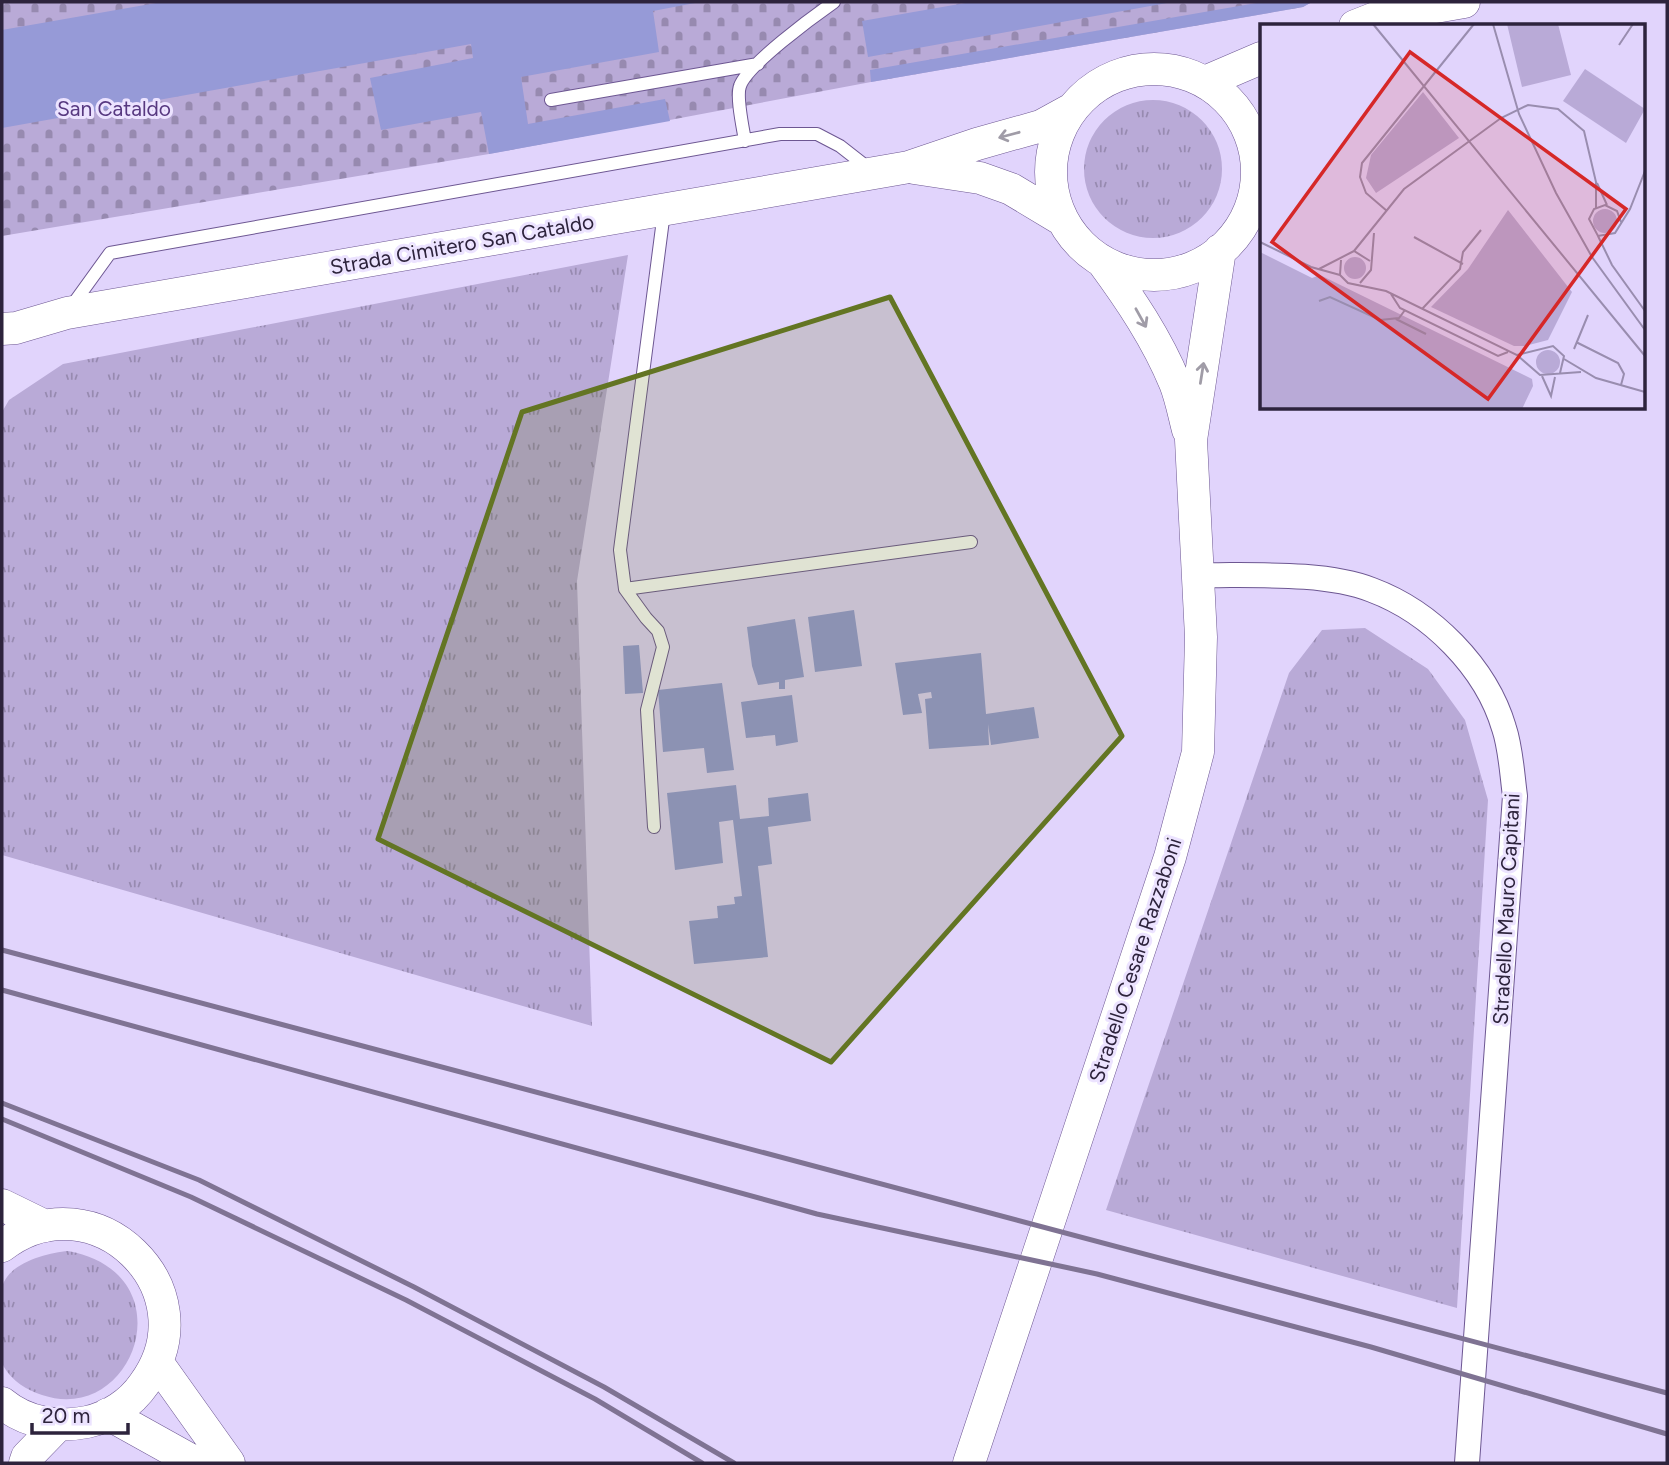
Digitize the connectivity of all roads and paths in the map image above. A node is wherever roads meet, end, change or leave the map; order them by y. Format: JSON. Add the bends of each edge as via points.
{"nodes":[{"id":1,"x":834,"y":2,"type":"edge"},
{"id":2,"x":1464,"y":2,"type":"edge"},
{"id":3,"x":1360,"y":24,"type":"edge"},
{"id":4,"x":1260,"y":58,"type":"edge"},
{"id":5,"x":758,"y":64,"type":"junction"},
{"id":6,"x":1205,"y":82,"type":"junction"},
{"id":7,"x":551,"y":100,"type":"dead end"},
{"id":8,"x":1072,"y":109,"type":"junction"},
{"id":9,"x":745,"y":141,"type":"junction"},
{"id":10,"x":1259,"y":156,"type":"edge"},
{"id":11,"x":909,"y":167,"type":"junction"},
{"id":12,"x":874,"y":173,"type":"junction"},
{"id":13,"x":664,"y":208,"type":"junction"},
{"id":14,"x":1062,"y":219,"type":"junction"},
{"id":15,"x":1220,"y":250,"type":"junction"},
{"id":16,"x":1102,"y":261,"type":"junction"},
{"id":17,"x":66,"y":313,"type":"junction"},
{"id":18,"x":7,"y":333,"type":"edge"},
{"id":19,"x":1191,"y":440,"type":"junction"},
{"id":20,"x":971,"y":542,"type":"dead end"},
{"id":21,"x":1197,"y":575,"type":"junction"},
{"id":22,"x":625,"y":589,"type":"junction"},
{"id":23,"x":654,"y":827,"type":"dead end"},
{"id":24,"x":2,"y":1205,"type":"edge"},
{"id":25,"x":45,"y":1226,"type":"junction"},
{"id":26,"x":2,"y":1246,"type":"edge"},
{"id":27,"x":157,"y":1362,"type":"junction"},
{"id":28,"x":2,"y":1403,"type":"edge"},
{"id":29,"x":108,"y":1415,"type":"junction"},
{"id":30,"x":58,"y":1425,"type":"junction"},
{"id":31,"x":25,"y":1463,"type":"edge"},
{"id":32,"x":196,"y":1463,"type":"edge"},
{"id":33,"x":229,"y":1463,"type":"edge"},
{"id":34,"x":969,"y":1463,"type":"edge"},
{"id":35,"x":1468,"y":1463,"type":"edge"}],
"edges":[{"from":1,"to":5,"type":"lane"},
{"from":2,"to":3,"type":"street"},
{"from":4,"to":6,"type":"street"},
{"from":5,"to":7,"type":"lane"},
{"from":5,"to":9,"type":"lane","via":[[738,88]]},
{"from":6,"to":8,"type":"street","via":[[1170,69],[1133,70],[1099,84]]},
{"from":6,"to":10,"type":"street","via":[[1240,115]]},
{"from":8,"to":11,"type":"street","name":"Strada Cimitero San Cataldo","one_way":true,"via":[[1041,127]]},
{"from":8,"to":14,"type":"street","via":[[1057,134],[1051,163],[1052,191]]},
{"from":9,"to":12,"type":"lane","via":[[780,134],[817,134]]},
{"from":9,"to":17,"type":"lane","via":[[110,253]]},
{"from":10,"to":15,"type":"street","via":[[1250,210],[1238,232]]},
{"from":11,"to":12,"type":"street","name":"Strada Cimitero San Cataldo"},
{"from":11,"to":14,"type":"street","name":"Strada Cimitero San Cataldo","via":[[980,178],[1011,189]]},
{"from":12,"to":13,"type":"street","name":"Strada Cimitero San Cataldo"},
{"from":13,"to":17,"type":"street","name":"Strada Cimitero San Cataldo"},
{"from":13,"to":22,"type":"lane","via":[[620,550]]},
{"from":14,"to":16,"type":"street","via":[[1079,243]]},
{"from":15,"to":16,"type":"street","via":[[1176,273],[1125,271]]},
{"from":19,"to":15,"type":"street","name":"Stradello Cesare Razzaboni","one_way":true},
{"from":16,"to":19,"type":"street","name":"Stradello Cesare Razzaboni","one_way":true,"via":[[1159,350],[1175,384]]},
{"from":17,"to":18,"type":"street","name":"Strada Cimitero San Cataldo"},
{"from":19,"to":21,"type":"street","name":"Stradello Cesare Razzaboni"},
{"from":20,"to":22,"type":"lane"},
{"from":21,"to":34,"type":"street","name":"Stradello Cesare Razzaboni","via":[[1201,637],[1198,752],[1170,857]]},
{"from":21,"to":35,"type":"street","name":"Stradello Mauro Capitani","via":[[1332,581],[1372,590],[1419,615],[1462,652],[1486,687],[1505,728],[1515,796]]},
{"from":22,"to":23,"type":"lane","via":[[658,631],[663,647],[647,710]]},
{"from":24,"to":25,"type":"street"},
{"from":25,"to":26,"type":"street"},
{"from":25,"to":27,"type":"street","via":[[98,1230],[142,1261],[152,1275],[163,1309]]},
{"from":27,"to":29,"type":"street","via":[[132,1398]]},
{"from":27,"to":33,"type":"street"},
{"from":28,"to":30,"type":"street","via":[[22,1416]]},
{"from":29,"to":30,"type":"street"},
{"from":29,"to":32,"type":"street"},
{"from":30,"to":31,"type":"street"}]}
